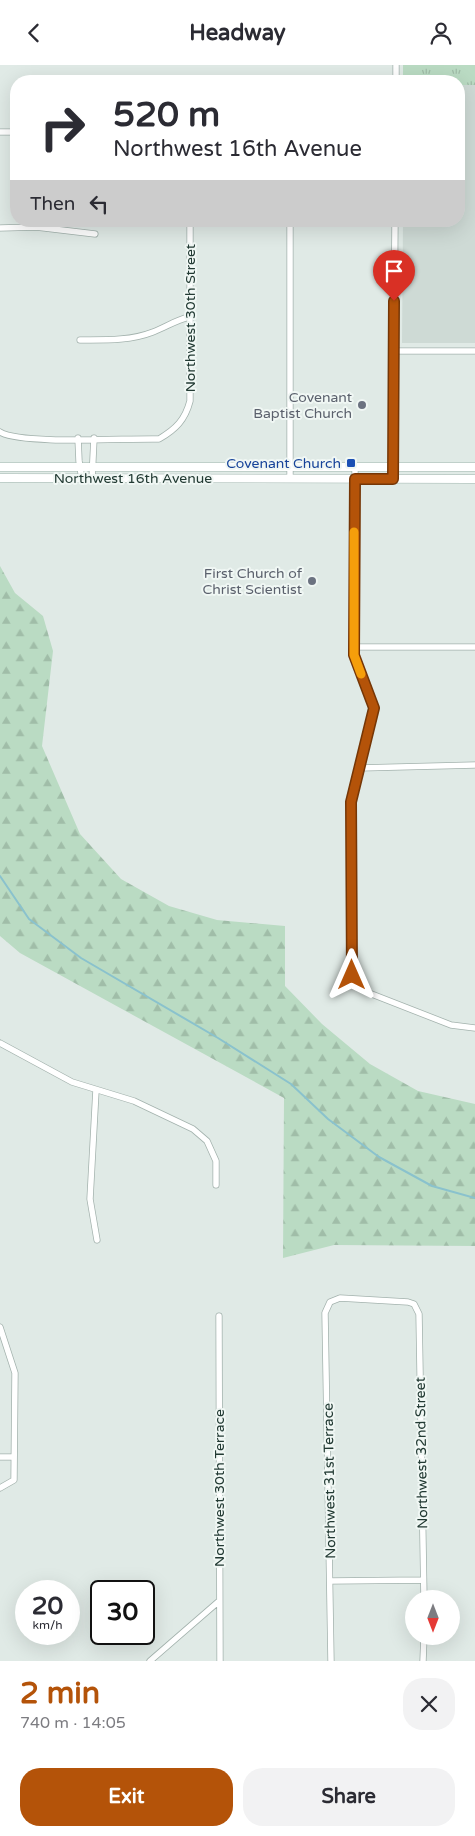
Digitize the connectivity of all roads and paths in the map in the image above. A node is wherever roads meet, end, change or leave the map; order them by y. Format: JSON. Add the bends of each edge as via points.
{"nodes":[{"id":1,"x":190,"y":227,"type":"edge"},
{"id":2,"x":290,"y":227,"type":"edge"},
{"id":3,"x":395,"y":227,"type":"edge"},
{"id":4,"x":0,"y":228,"type":"edge"},
{"id":5,"x":95,"y":234,"type":"dead end"},
{"id":6,"x":189,"y":317,"type":"junction"},
{"id":7,"x":80,"y":340,"type":"dead end"},
{"id":8,"x":394,"y":351,"type":"junction"},
{"id":9,"x":475,"y":351,"type":"edge"},
{"id":10,"x":0,"y":432,"type":"edge"},
{"id":11,"x":78,"y":438,"type":"junction"},
{"id":12,"x":94,"y":438,"type":"junction"},
{"id":13,"x":0,"y":467,"type":"edge"},
{"id":14,"x":79,"y":467,"type":"junction"},
{"id":15,"x":92,"y":467,"type":"junction"},
{"id":16,"x":290,"y":467,"type":"junction"},
{"id":17,"x":355,"y":467,"type":"junction"},
{"id":18,"x":393,"y":467,"type":"junction"},
{"id":19,"x":475,"y":467,"type":"edge"},
{"id":20,"x":0,"y":478,"type":"edge"},
{"id":21,"x":290,"y":478,"type":"junction"},
{"id":22,"x":82,"y":479,"type":"junction"},
{"id":23,"x":92,"y":479,"type":"junction"},
{"id":24,"x":355,"y":479,"type":"junction"},
{"id":25,"x":393,"y":479,"type":"junction"},
{"id":26,"x":475,"y":479,"type":"edge"},
{"id":27,"x":354,"y":647,"type":"junction"},
{"id":28,"x":475,"y":647,"type":"edge"},
{"id":29,"x":475,"y":765,"type":"edge"},
{"id":30,"x":359,"y":768,"type":"junction"},
{"id":31,"x":475,"y":1028,"type":"edge"},
{"id":32,"x":0,"y":1043,"type":"edge"},
{"id":33,"x":96,"y":1090,"type":"junction"},
{"id":34,"x":216,"y":1185,"type":"dead end"},
{"id":35,"x":97,"y":1241,"type":"dead end"},
{"id":36,"x":330,"y":1302,"type":"joint"},
{"id":37,"x":219,"y":1316,"type":"dead end"},
{"id":38,"x":0,"y":1327,"type":"edge"},
{"id":39,"x":0,"y":1457,"type":"edge"},
{"id":40,"x":14,"y":1457,"type":"junction"},
{"id":41,"x":0,"y":1488,"type":"edge"},
{"id":42,"x":423,"y":1580,"type":"junction"},
{"id":43,"x":330,"y":1581,"type":"junction"},
{"id":44,"x":424,"y":1590,"type":"edge"},
{"id":45,"x":218,"y":1602,"type":"junction"},
{"id":46,"x":424,"y":1645,"type":"edge"},
{"id":47,"x":150,"y":1661,"type":"edge"},
{"id":48,"x":220,"y":1661,"type":"edge"},
{"id":49,"x":330,"y":1661,"type":"edge"},
{"id":50,"x":423,"y":1661,"type":"edge"}],
"edges":[{"from":1,"to":6,"type":"street","name":"Northwest 30th Street"},
{"from":2,"to":16,"type":"street"},
{"from":3,"to":8,"type":"street"},
{"from":4,"to":5,"type":"street","via":[[36,227]]},
{"from":6,"to":7,"type":"street","via":[[133,338]]},
{"from":6,"to":12,"type":"street","name":"Northwest 30th Street","via":[[190,401],[187,413],[175,429],[159,439]]},
{"from":8,"to":9,"type":"street"},
{"from":8,"to":18,"type":"street"},
{"from":10,"to":11,"type":"street","via":[[17,438]]},
{"from":11,"to":12,"type":"street"},
{"from":11,"to":14,"type":"street"},
{"from":12,"to":15,"type":"street"},
{"from":13,"to":14,"type":"main road","name":"Northwest 16th Avenue"},
{"from":14,"to":15,"type":"main road","name":"Northwest 16th Avenue"},
{"from":14,"to":22,"type":"street"},
{"from":15,"to":16,"type":"main road","name":"Northwest 16th Avenue"},
{"from":15,"to":23,"type":"street"},
{"from":16,"to":17,"type":"main road","name":"Northwest 16th Avenue"},
{"from":16,"to":21,"type":"street"},
{"from":17,"to":18,"type":"main road","name":"Northwest 16th Avenue"},
{"from":17,"to":24,"type":"street"},
{"from":18,"to":19,"type":"main road","name":"Northwest 16th Avenue"},
{"from":18,"to":25,"type":"street"},
{"from":20,"to":22,"type":"main road","name":"Northwest 16th Avenue"},
{"from":21,"to":23,"type":"main road","name":"Northwest 16th Avenue"},
{"from":21,"to":24,"type":"main road","name":"Northwest 16th Avenue"},
{"from":22,"to":23,"type":"main road","name":"Northwest 16th Avenue"},
{"from":24,"to":25,"type":"main road","name":"Northwest 16th Avenue"},
{"from":24,"to":27,"type":"street"},
{"from":25,"to":26,"type":"main road","name":"Northwest 16th Avenue"},
{"from":27,"to":28,"type":"street"},
{"from":27,"to":30,"type":"street","via":[[374,708]]},
{"from":29,"to":30,"type":"street"},
{"from":30,"to":31,"type":"street","via":[[351,802],[352,975],[358,985],[369,993],[451,1025]]},
{"from":32,"to":33,"type":"street","via":[[72,1082]]},
{"from":33,"to":34,"type":"street","via":[[134,1101],[193,1129],[208,1141],[216,1161]]},
{"from":33,"to":35,"type":"street","via":[[90,1199]]},
{"from":36,"to":42,"type":"street","name":"Northwest 32nd Street","via":[[340,1298],[408,1302],[419,1313]]},
{"from":36,"to":43,"type":"street","name":"Northwest 31st Terrace","via":[[325,1313]]},
{"from":37,"to":45,"type":"street","name":"Northwest 30th Terrace"},
{"from":38,"to":40,"type":"street","via":[[14,1373]]},
{"from":39,"to":40,"type":"street"},
{"from":40,"to":41,"type":"street","via":[[14,1480]]},
{"from":42,"to":43,"type":"street"},
{"from":42,"to":44,"type":"street","name":"Northwest 32nd Street"},
{"from":43,"to":49,"type":"street","name":"Northwest 31st Terrace"},
{"from":45,"to":47,"type":"street"},
{"from":45,"to":48,"type":"street","name":"Northwest 30th Terrace"},
{"from":46,"to":50,"type":"street"}]}
